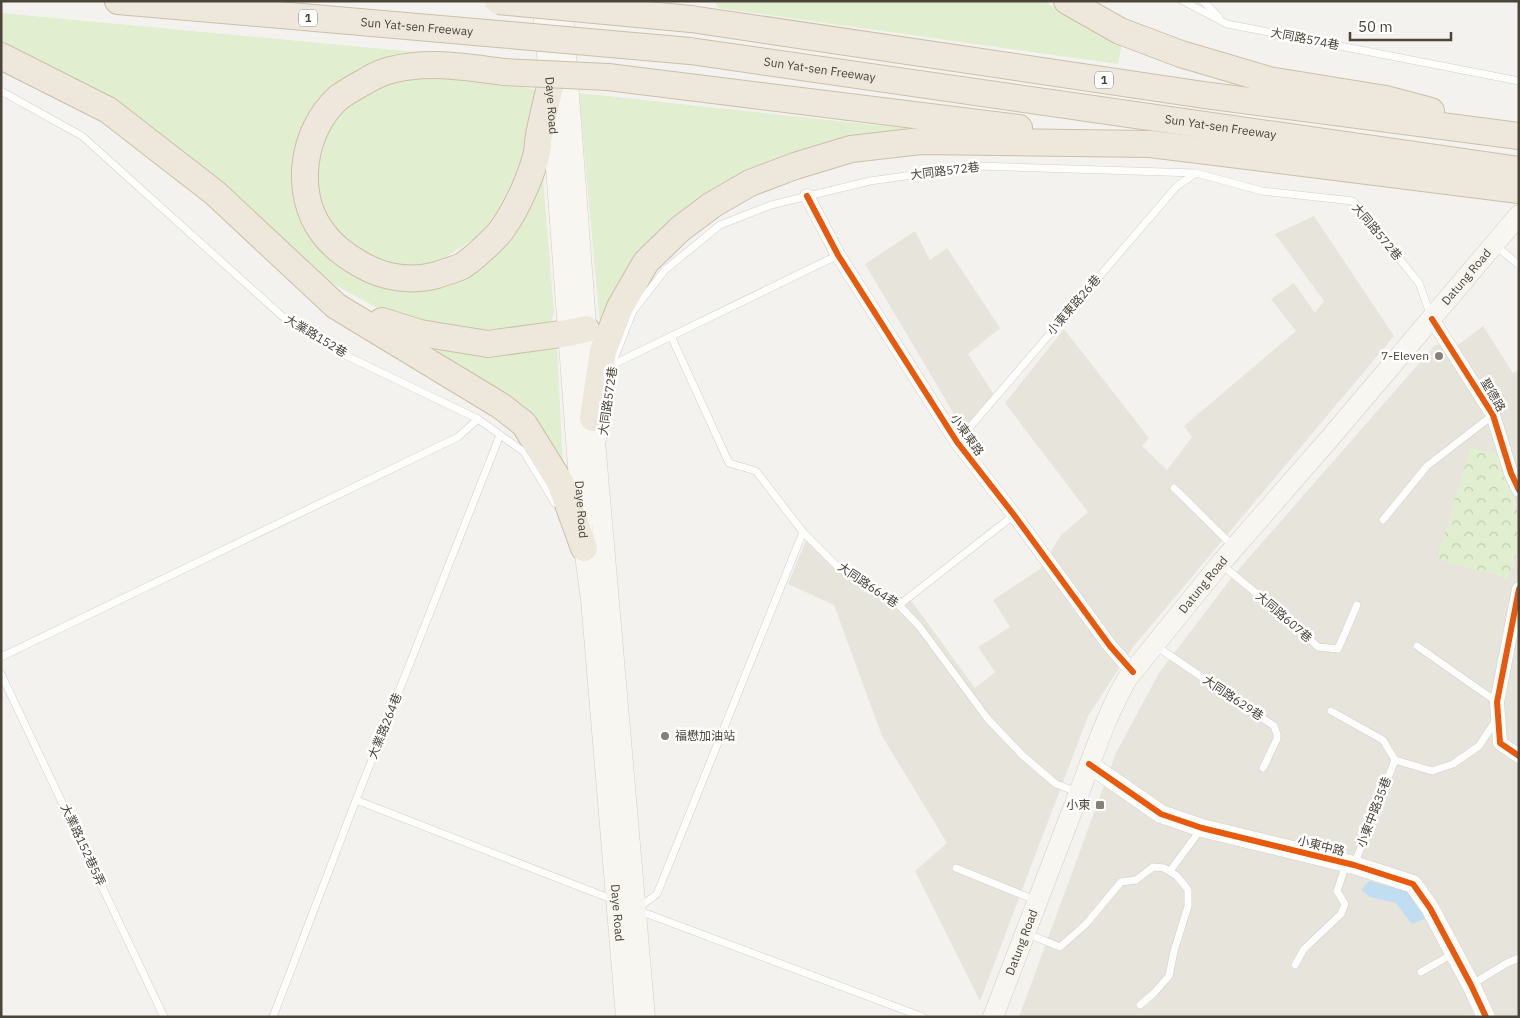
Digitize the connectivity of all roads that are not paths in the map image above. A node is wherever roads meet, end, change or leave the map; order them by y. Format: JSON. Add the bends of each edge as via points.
{"nodes":[{"id":1,"x":118,"y":1,"type":"edge"},
{"id":2,"x":498,"y":1,"type":"edge"},
{"id":3,"x":542,"y":1,"type":"edge"},
{"id":4,"x":562,"y":1,"type":"edge"},
{"id":5,"x":1067,"y":1,"type":"edge"},
{"id":6,"x":1184,"y":1,"type":"edge"},
{"id":7,"x":1203,"y":1,"type":"edge"},
{"id":8,"x":1227,"y":24,"type":"junction"},
{"id":9,"x":1,"y":56,"type":"edge"},
{"id":10,"x":1519,"y":81,"type":"edge"},
{"id":11,"x":550,"y":86,"type":"junction"},
{"id":12,"x":1,"y":91,"type":"edge"},
{"id":13,"x":1519,"y":136,"type":"edge"},
{"id":14,"x":1150,"y":144,"type":"junction"},
{"id":15,"x":1196,"y":173,"type":"junction"},
{"id":16,"x":1517,"y":176,"type":"edge"},
{"id":17,"x":807,"y":196,"type":"junction"},
{"id":18,"x":1519,"y":215,"type":"edge"},
{"id":19,"x":1494,"y":244,"type":"junction"},
{"id":20,"x":838,"y":255,"type":"junction"},
{"id":21,"x":1519,"y":265,"type":"edge"},
{"id":22,"x":336,"y":306,"type":"junction"},
{"id":23,"x":1432,"y":318,"type":"junction"},
{"id":24,"x":577,"y":331,"type":"junction"},
{"id":25,"x":671,"y":336,"type":"junction"},
{"id":26,"x":612,"y":365,"type":"junction"},
{"id":27,"x":611,"y":374,"type":"dead end"},
{"id":28,"x":600,"y":415,"type":"junction"},
{"id":29,"x":1493,"y":415,"type":"junction"},
{"id":30,"x":478,"y":419,"type":"junction"},
{"id":31,"x":500,"y":435,"type":"junction"},
{"id":32,"x":957,"y":442,"type":"junction"},
{"id":33,"x":1174,"y":488,"type":"dead end"},
{"id":34,"x":1519,"y":490,"type":"edge"},
{"id":35,"x":558,"y":507,"type":"dead end"},
{"id":36,"x":1014,"y":515,"type":"junction"},
{"id":37,"x":1384,"y":520,"type":"dead end"},
{"id":38,"x":803,"y":532,"type":"junction"},
{"id":39,"x":1234,"y":547,"type":"junction"},
{"id":40,"x":581,"y":554,"type":"junction"},
{"id":41,"x":1220,"y":564,"type":"junction"},
{"id":42,"x":1519,"y":589,"type":"edge"},
{"id":43,"x":899,"y":605,"type":"junction"},
{"id":44,"x":1357,"y":605,"type":"dead end"},
{"id":45,"x":1154,"y":644,"type":"junction"},
{"id":46,"x":1417,"y":646,"type":"dead end"},
{"id":47,"x":1,"y":657,"type":"edge"},
{"id":48,"x":1133,"y":672,"type":"junction"},
{"id":49,"x":1,"y":674,"type":"edge"},
{"id":50,"x":1497,"y":702,"type":"junction"},
{"id":51,"x":1331,"y":711,"type":"dead end"},
{"id":52,"x":1498,"y":718,"type":"junction"},
{"id":53,"x":1519,"y":756,"type":"edge"},
{"id":54,"x":1395,"y":760,"type":"junction"},
{"id":55,"x":1089,"y":764,"type":"junction"},
{"id":56,"x":1263,"y":768,"type":"dead end"},
{"id":57,"x":1079,"y":793,"type":"junction"},
{"id":58,"x":356,"y":800,"type":"junction"},
{"id":59,"x":1202,"y":828,"type":"junction"},
{"id":60,"x":1350,"y":864,"type":"junction"},
{"id":61,"x":956,"y":868,"type":"dead end"},
{"id":62,"x":1170,"y":871,"type":"junction"},
{"id":63,"x":1037,"y":900,"type":"junction"},
{"id":64,"x":626,"y":905,"type":"junction"},
{"id":65,"x":1025,"y":933,"type":"junction"},
{"id":66,"x":1454,"y":953,"type":"junction"},
{"id":67,"x":1519,"y":958,"type":"edge"},
{"id":68,"x":1295,"y":965,"type":"dead end"},
{"id":69,"x":1421,"y":972,"type":"dead end"},
{"id":70,"x":1471,"y":985,"type":"junction"},
{"id":71,"x":1140,"y":1005,"type":"dead end"},
{"id":72,"x":164,"y":1017,"type":"edge"},
{"id":73,"x":273,"y":1017,"type":"edge"},
{"id":74,"x":626,"y":1017,"type":"edge"},
{"id":75,"x":645,"y":1017,"type":"edge"},
{"id":76,"x":923,"y":1017,"type":"edge"},
{"id":77,"x":993,"y":1017,"type":"edge"},
{"id":78,"x":1486,"y":1017,"type":"edge"}],
"edges":[{"from":1,"to":16,"type":"highway","name":"Sun Yat-sen Freeway","number":"1","bridge":true,"via":[[690,51]]},
{"from":2,"to":13,"type":"highway","number":"1","bridge":true,"via":[[691,18],[1204,95]]},
{"from":3,"to":11,"type":"main road","name":"Daye Road"},
{"from":4,"to":24,"type":"main road","name":"Daye Road"},
{"from":5,"to":13,"type":"highway","via":[[1120,31],[1190,57],[1269,80],[1386,99]]},
{"from":6,"to":8,"type":"lane","name":"大同路574巷"},
{"from":7,"to":8,"type":"lane"},
{"from":8,"to":10,"type":"lane","name":"大同路574巷"},
{"from":9,"to":22,"type":"highway","via":[[108,110],[216,193]]},
{"from":11,"to":14,"type":"highway","bridge":true,"via":[[537,154],[520,199],[502,230],[463,265],[421,279],[395,277],[369,269],[337,249],[322,232],[306,192],[305,172],[314,132],[338,98],[351,89],[390,70],[418,66],[608,77]]},
{"from":11,"to":24,"type":"main road","name":"Daye Road"},
{"from":12,"to":30,"type":"lane","name":"大業路152巷","via":[[82,136],[282,316],[341,352]]},
{"from":14,"to":16,"type":"highway","via":[[1491,187]]},
{"from":14,"to":28,"type":"highway","via":[[921,141],[851,149],[750,182],[712,204],[646,262],[620,307],[604,351]]},
{"from":15,"to":17,"type":"lane","name":"大同路572巷","via":[[976,166],[870,181]]},
{"from":15,"to":23,"type":"lane","name":"大同路572巷","via":[[1262,191],[1353,201],[1419,283]]},
{"from":15,"to":32,"type":"lane","name":"小東東路26巷","via":[[1177,186]]},
{"from":17,"to":20,"type":"street","name":"小東東路"},
{"from":17,"to":26,"type":"lane","name":"大同路572巷","via":[[771,205],[720,225],[665,270],[633,311]]},
{"from":18,"to":19,"type":"main road","name":"Datung Road"},
{"from":19,"to":21,"type":"lane"},
{"from":19,"to":23,"type":"main road","name":"Datung Road"},
{"from":20,"to":25,"type":"lane"},
{"from":20,"to":32,"type":"street","name":"小東東路"},
{"from":22,"to":24,"type":"highway","via":[[420,333],[488,344]]},
{"from":22,"to":40,"type":"highway","via":[[502,406],[524,424],[560,482]]},
{"from":23,"to":29,"type":"street","name":"聖德路"},
{"from":23,"to":39,"type":"main road","name":"Datung Road"},
{"from":24,"to":28,"type":"main road","name":"Daye Road"},
{"from":24,"to":40,"type":"main road","name":"Daye Road"},
{"from":25,"to":26,"type":"lane"},
{"from":25,"to":38,"type":"lane","name":"大同路664巷","via":[[729,463],[756,470]]},
{"from":26,"to":27,"type":"lane","name":"大同路572巷"},
{"from":28,"to":64,"type":"main road","name":"Daye Road","via":[[599,475]]},
{"from":29,"to":34,"type":"street","name":"聖德路"},
{"from":29,"to":37,"type":"lane","via":[[1427,466]]},
{"from":30,"to":31,"type":"lane","name":"大業路152巷"},
{"from":30,"to":47,"type":"lane","via":[[458,438]]},
{"from":31,"to":35,"type":"lane","name":"大業路152巷","via":[[524,452]]},
{"from":31,"to":58,"type":"lane","name":"大業路264巷"},
{"from":32,"to":36,"type":"street","name":"小東東路"},
{"from":33,"to":39,"type":"lane"},
{"from":36,"to":43,"type":"lane"},
{"from":36,"to":48,"type":"street","name":"小東東路","via":[[1110,646]]},
{"from":38,"to":43,"type":"lane","name":"大同路664巷","via":[[838,566]]},
{"from":38,"to":64,"type":"lane","via":[[657,894]]},
{"from":39,"to":41,"type":"main road","name":"Datung Road"},
{"from":40,"to":64,"type":"main road","name":"Daye Road","via":[[590,599]]},
{"from":41,"to":44,"type":"lane","name":"大同路607巷","via":[[1318,648],[1338,649]]},
{"from":41,"to":45,"type":"main road","name":"Datung Road"},
{"from":42,"to":50,"type":"street"},
{"from":43,"to":57,"type":"lane","name":"大同路664巷","via":[[919,626],[987,718],[1056,784]]},
{"from":45,"to":48,"type":"main road","name":"Datung Road"},
{"from":45,"to":56,"type":"lane","name":"大同路629巷","via":[[1274,726],[1277,739]]},
{"from":46,"to":50,"type":"lane"},
{"from":48,"to":55,"type":"main road","name":"Datung Road","via":[[1115,700]]},
{"from":49,"to":72,"type":"lane","name":"大業路152巷5弄"},
{"from":50,"to":52,"type":"street"},
{"from":51,"to":54,"type":"lane","via":[[1383,740]]},
{"from":52,"to":53,"type":"street","via":[[1500,742]]},
{"from":52,"to":54,"type":"lane","via":[[1479,746],[1453,764],[1432,771]]},
{"from":54,"to":60,"type":"lane","name":"小東中路35巷"},
{"from":55,"to":57,"type":"main road","name":"Datung Road"},
{"from":55,"to":59,"type":"street","name":"小東中路","via":[[1161,814]]},
{"from":57,"to":63,"type":"main road","name":"Datung Road"},
{"from":58,"to":64,"type":"lane"},
{"from":58,"to":73,"type":"lane","name":"大業路264巷"},
{"from":59,"to":60,"type":"street","name":"小東中路"},
{"from":59,"to":62,"type":"lane"},
{"from":60,"to":66,"type":"street","name":"小東中路","via":[[1414,884]]},
{"from":60,"to":68,"type":"lane","name":"小東中路35巷","via":[[1337,891],[1344,904],[1342,914],[1304,949]]},
{"from":61,"to":63,"type":"lane"},
{"from":62,"to":65,"type":"lane","via":[[1153,867],[1136,880],[1121,882],[1086,924],[1060,947]]},
{"from":62,"to":71,"type":"lane","via":[[1188,890],[1188,906],[1169,976]]},
{"from":63,"to":65,"type":"main road","name":"Datung Road"},
{"from":64,"to":74,"type":"main road","name":"Daye Road"},
{"from":64,"to":75,"type":"main road","name":"Daye Road"},
{"from":64,"to":76,"type":"lane"},
{"from":65,"to":77,"type":"main road","name":"Datung Road"},
{"from":66,"to":69,"type":"lane"},
{"from":66,"to":70,"type":"street","name":"小東中路"},
{"from":67,"to":70,"type":"lane"},
{"from":70,"to":78,"type":"street","name":"小東中路"}]}
